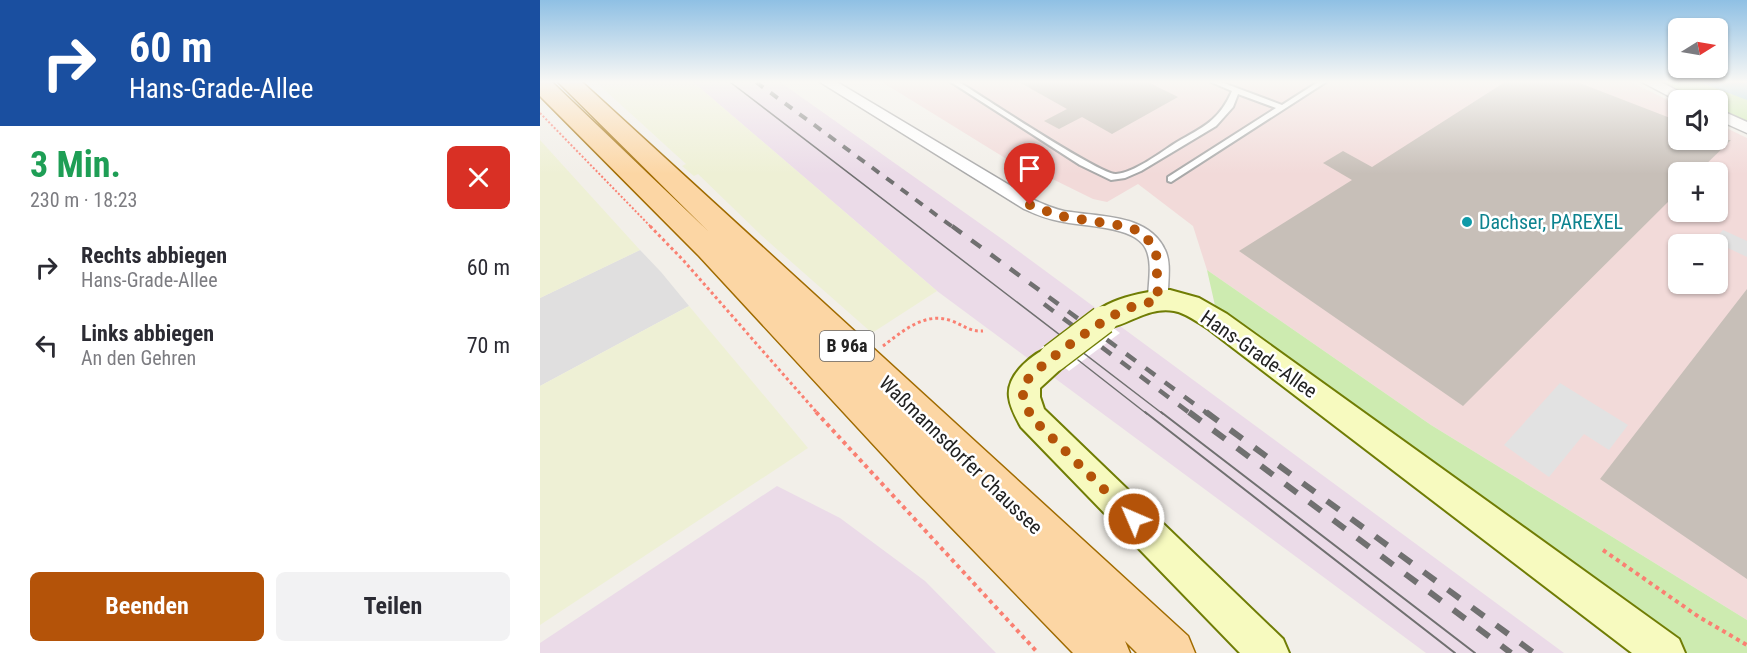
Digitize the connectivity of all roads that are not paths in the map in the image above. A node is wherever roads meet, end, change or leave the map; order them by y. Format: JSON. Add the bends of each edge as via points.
{"nodes":[{"id":1,"x":570,"y":112,"type":"edge"},
{"id":2,"x":601,"y":112,"type":"edge"},
{"id":3,"x":877,"y":112,"type":"edge"},
{"id":4,"x":1003,"y":112,"type":"edge"},
{"id":5,"x":1223,"y":112,"type":"edge"},
{"id":6,"x":1275,"y":112,"type":"edge"},
{"id":7,"x":1728,"y":119,"type":"edge"},
{"id":8,"x":1747,"y":128,"type":"edge"},
{"id":9,"x":1171,"y":179,"type":"dead end"},
{"id":10,"x":1158,"y":300,"type":"junction"},
{"id":11,"x":1106,"y":653,"type":"edge"},
{"id":12,"x":1171,"y":653,"type":"edge"},
{"id":13,"x":1269,"y":653,"type":"edge"},
{"id":14,"x":1665,"y":653,"type":"edge"}],
"edges":[{"from":1,"to":11,"type":"main road","name":"Waßmannsdorfer Chaussee","number":"B 96a"},
{"from":2,"to":12,"type":"main road","name":"Waßmannsdorfer Chaussee","number":"B 96a"},
{"from":3,"to":10,"type":"street","via":[[1030,205],[1060,216],[1142,232],[1156,250]]},
{"from":4,"to":5,"type":"lane","via":[[1111,177],[1138,169],[1213,124]]},
{"from":6,"to":9,"type":"lane"},
{"from":7,"to":8,"type":"street"},
{"from":10,"to":13,"type":"street","name":"Hans-Grade-Allee","bridge":true,"via":[[1103,320],[1026,383],[1022,398],[1032,418]]},
{"from":10,"to":14,"type":"street","name":"Hans-Grade-Allee","via":[[1180,302],[1218,321]]}]}
